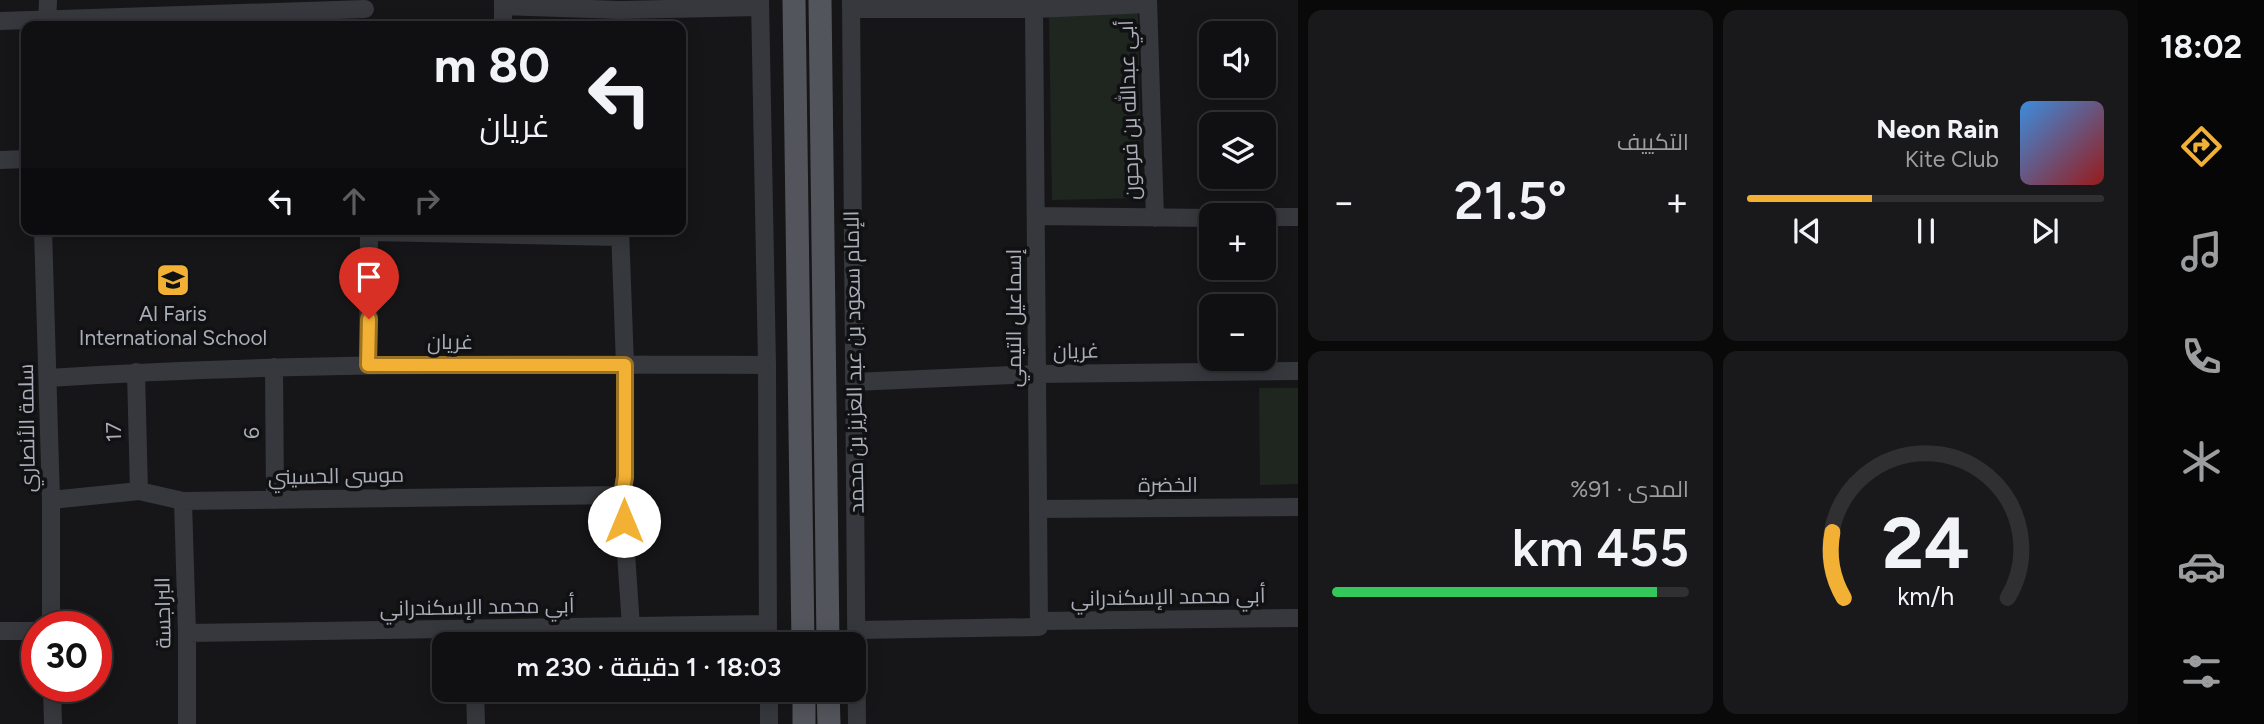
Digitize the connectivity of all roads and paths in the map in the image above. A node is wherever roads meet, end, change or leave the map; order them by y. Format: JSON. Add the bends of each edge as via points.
{"nodes":[{"id":1,"x":48,"y":0,"type":"edge"},
{"id":2,"x":794,"y":0,"type":"edge"},
{"id":3,"x":820,"y":0,"type":"edge"},
{"id":4,"x":1148,"y":2,"type":"edge"},
{"id":5,"x":503,"y":3,"type":"edge"},
{"id":6,"x":760,"y":4,"type":"edge"},
{"id":7,"x":851,"y":4,"type":"edge"},
{"id":8,"x":1034,"y":9,"type":"junction"},
{"id":9,"x":365,"y":12,"type":"edge"},
{"id":10,"x":620,"y":18,"type":"edge"},
{"id":11,"x":0,"y":21,"type":"edge"},
{"id":12,"x":47,"y":21,"type":"edge"},
{"id":13,"x":126,"y":21,"type":"edge"},
{"id":14,"x":503,"y":21,"type":"edge"},
{"id":15,"x":21,"y":22,"type":"edge"},
{"id":16,"x":21,"y":159,"type":"edge"},
{"id":17,"x":0,"y":160,"type":"edge"},
{"id":18,"x":1035,"y":216,"type":"junction"},
{"id":19,"x":1298,"y":217,"type":"edge"},
{"id":20,"x":1155,"y":218,"type":"junction"},
{"id":21,"x":1199,"y":218,"type":"edge"},
{"id":22,"x":1276,"y":218,"type":"edge"},
{"id":23,"x":43,"y":235,"type":"edge"},
{"id":24,"x":369,"y":235,"type":"edge"},
{"id":25,"x":620,"y":235,"type":"edge"},
{"id":26,"x":368,"y":365,"type":"junction"},
{"id":27,"x":625,"y":365,"type":"junction"},
{"id":28,"x":767,"y":365,"type":"junction"},
{"id":29,"x":274,"y":367,"type":"junction"},
{"id":30,"x":1298,"y":371,"type":"edge"},
{"id":31,"x":136,"y":372,"type":"junction"},
{"id":32,"x":1037,"y":374,"type":"junction"},
{"id":33,"x":49,"y":378,"type":"junction"},
{"id":34,"x":854,"y":382,"type":"junction"},
{"id":35,"x":139,"y":491,"type":"junction"},
{"id":36,"x":622,"y":495,"type":"junction"},
{"id":37,"x":51,"y":500,"type":"junction"},
{"id":38,"x":275,"y":500,"type":"junction"},
{"id":39,"x":183,"y":501,"type":"junction"},
{"id":40,"x":1298,"y":507,"type":"edge"},
{"id":41,"x":1038,"y":509,"type":"junction"},
{"id":42,"x":51,"y":611,"type":"edge"},
{"id":43,"x":1298,"y":618,"type":"edge"},
{"id":44,"x":768,"y":624,"type":"junction"},
{"id":45,"x":1039,"y":624,"type":"junction"},
{"id":46,"x":631,"y":627,"type":"junction"},
{"id":47,"x":0,"y":631,"type":"edge"},
{"id":48,"x":21,"y":631,"type":"edge"},
{"id":49,"x":858,"y":631,"type":"junction"},
{"id":50,"x":552,"y":632,"type":"edge"},
{"id":51,"x":768,"y":632,"type":"edge"},
{"id":52,"x":803,"y":632,"type":"edge"},
{"id":53,"x":828,"y":632,"type":"edge"},
{"id":54,"x":187,"y":633,"type":"junction"},
{"id":55,"x":432,"y":636,"type":"edge"},
{"id":56,"x":53,"y":702,"type":"edge"},
{"id":57,"x":475,"y":702,"type":"edge"},
{"id":58,"x":769,"y":702,"type":"edge"},
{"id":59,"x":804,"y":702,"type":"edge"},
{"id":60,"x":828,"y":702,"type":"edge"},
{"id":61,"x":54,"y":724,"type":"edge"},
{"id":62,"x":187,"y":724,"type":"edge"},
{"id":63,"x":476,"y":724,"type":"edge"},
{"id":64,"x":769,"y":724,"type":"edge"},
{"id":65,"x":804,"y":724,"type":"edge"},
{"id":66,"x":829,"y":724,"type":"edge"},
{"id":67,"x":857,"y":724,"type":"edge"}],
"edges":[{"from":1,"to":12,"type":"street"},
{"from":2,"to":52,"type":"main road"},
{"from":3,"to":53,"type":"main road","name":"الإمام سعود بن عبد العزيز بن محمد"},
{"from":4,"to":8,"type":"street"},
{"from":4,"to":20,"type":"street","name":"أبي عبدالله بن فرحون"},
{"from":5,"to":10,"type":"street"},
{"from":5,"to":14,"type":"street"},
{"from":6,"to":10,"type":"street"},
{"from":6,"to":28,"type":"street"},
{"from":7,"to":8,"type":"street"},
{"from":7,"to":34,"type":"street","name":"الإمام سعود بن عبد العزيز بن محمد"},
{"from":8,"to":18,"type":"street","name":"إسماعيل التيمي"},
{"from":9,"to":13,"type":"street"},
{"from":11,"to":15,"type":"street"},
{"from":16,"to":17,"type":"street"},
{"from":18,"to":20,"type":"street"},
{"from":18,"to":32,"type":"street","name":"إسماعيل التيمي"},
{"from":19,"to":22,"type":"street"},
{"from":20,"to":21,"type":"street"},
{"from":23,"to":33,"type":"street","name":"سلمة الأنصاري"},
{"from":24,"to":26,"type":"street"},
{"from":25,"to":27,"type":"street"},
{"from":26,"to":27,"type":"street","name":"غريان"},
{"from":26,"to":29,"type":"street","name":"غريان"},
{"from":27,"to":28,"type":"street","name":"غريان"},
{"from":27,"to":36,"type":"street"},
{"from":28,"to":44,"type":"street"},
{"from":29,"to":31,"type":"street","name":"غريان"},
{"from":29,"to":38,"type":"street","name":"6"},
{"from":30,"to":32,"type":"street","name":"غريان"},
{"from":31,"to":33,"type":"street","name":"غريان"},
{"from":31,"to":35,"type":"street","name":"17"},
{"from":32,"to":34,"type":"street","name":"غريان"},
{"from":32,"to":41,"type":"street","name":"إسماعيل التيمي"},
{"from":33,"to":37,"type":"street","name":"سلمة الأنصاري"},
{"from":34,"to":49,"type":"street","name":"الإمام سعود بن عبد العزيز بن محمد"},
{"from":35,"to":37,"type":"street","name":"موسى الحسيني"},
{"from":35,"to":39,"type":"street","name":"موسى الحسيني"},
{"from":36,"to":38,"type":"street","name":"موسى الحسيني"},
{"from":36,"to":46,"type":"street"},
{"from":37,"to":42,"type":"street","name":"سلمة الأنصاري"},
{"from":38,"to":39,"type":"street","name":"موسى الحسيني"},
{"from":39,"to":54,"type":"street","name":"البراجسة"},
{"from":40,"to":41,"type":"street","name":"الخضرة"},
{"from":41,"to":45,"type":"street","name":"إسماعيل التيمي"},
{"from":43,"to":45,"type":"street","name":"أبي محمد الإسكندراني"},
{"from":44,"to":46,"type":"street","name":"أبي محمد الإسكندراني"},
{"from":44,"to":51,"type":"street"},
{"from":45,"to":49,"type":"street","name":"أبي محمد الإسكندراني"},
{"from":46,"to":50,"type":"street","name":"أبي محمد الإسكندراني"},
{"from":47,"to":48,"type":"street"},
{"from":49,"to":67,"type":"street","name":"الإمام سعود بن عبد العزيز بن محمد"},
{"from":54,"to":55,"type":"street","name":"أبي محمد الإسكندراني"},
{"from":54,"to":62,"type":"street","name":"البراجسة"},
{"from":56,"to":61,"type":"street"},
{"from":57,"to":63,"type":"street"},
{"from":58,"to":64,"type":"street"},
{"from":59,"to":65,"type":"main road"},
{"from":60,"to":66,"type":"main road"}]}
